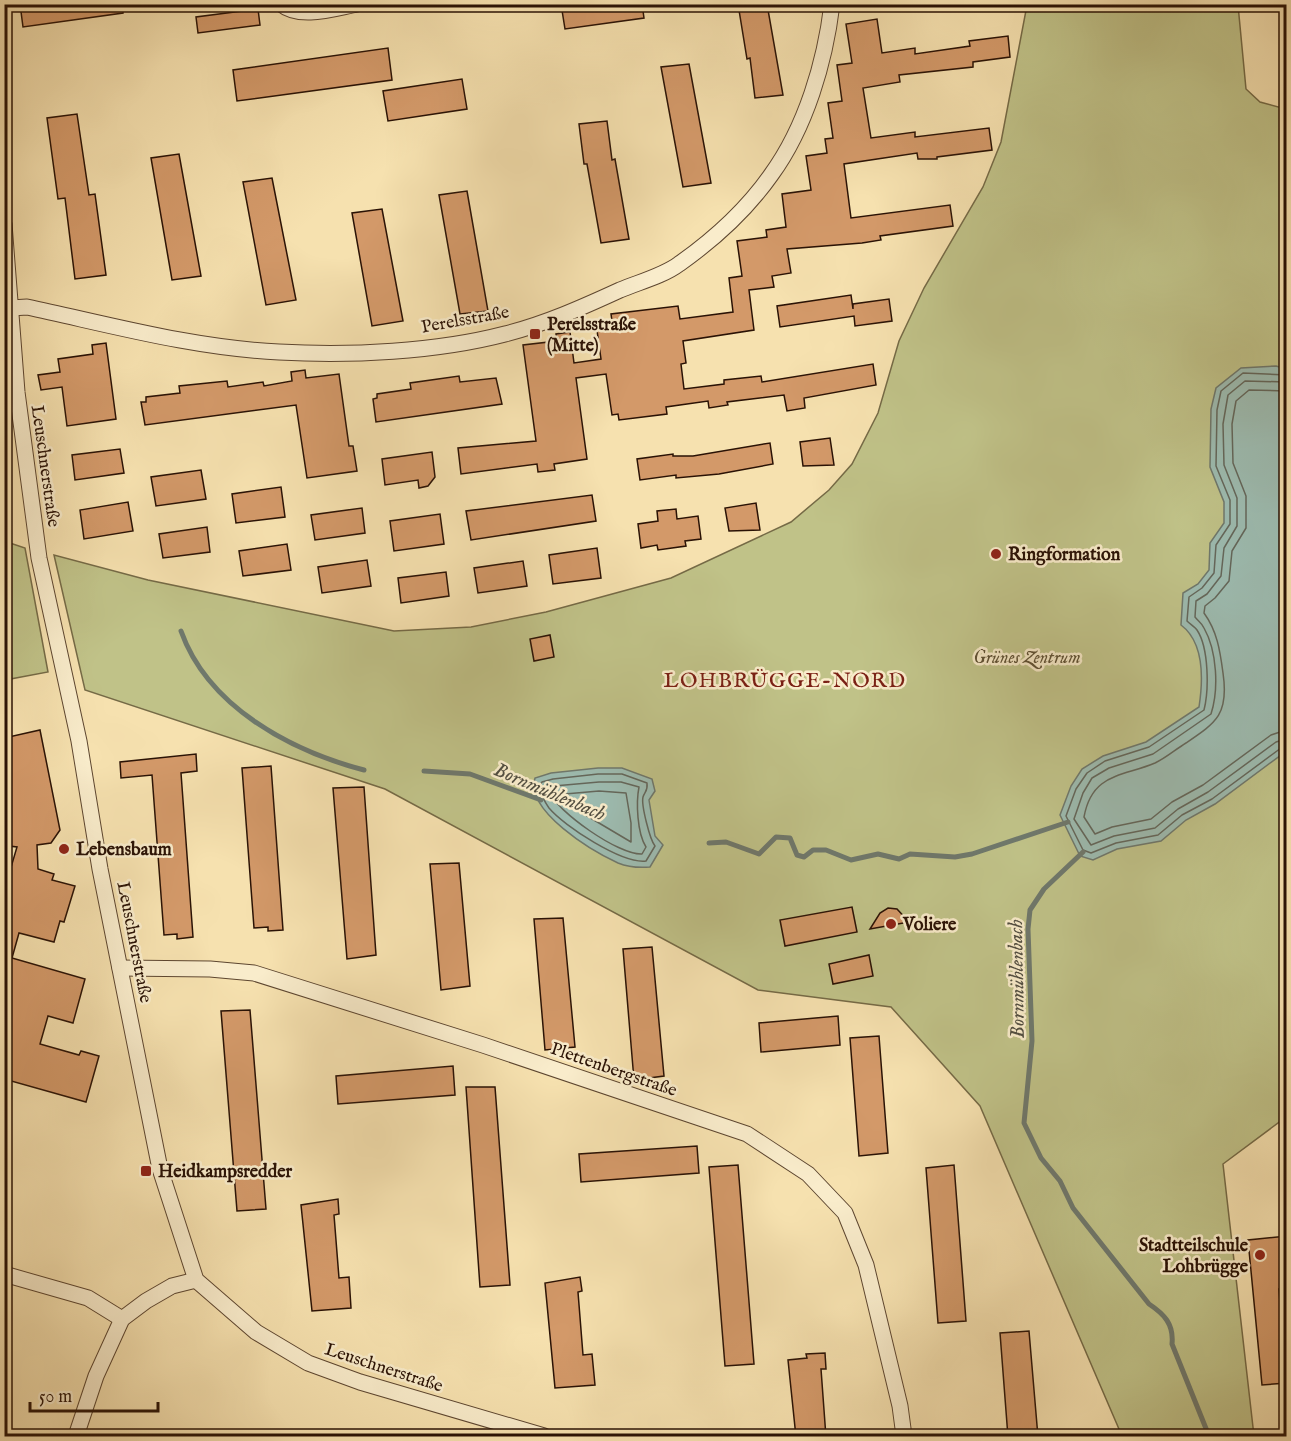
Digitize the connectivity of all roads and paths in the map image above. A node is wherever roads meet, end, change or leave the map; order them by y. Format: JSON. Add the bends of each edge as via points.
{"nodes":[{"id":1,"x":281,"y":4,"type":"edge"},
{"id":2,"x":357,"y":4,"type":"edge"},
{"id":3,"x":832,"y":4,"type":"edge"},
{"id":4,"x":4,"y":224,"type":"edge"},
{"id":5,"x":11,"y":308,"type":"junction"},
{"id":6,"x":120,"y":968,"type":"junction"},
{"id":7,"x":4,"y":1274,"type":"edge"},
{"id":8,"x":196,"y":1280,"type":"junction"},
{"id":9,"x":122,"y":1319,"type":"junction"},
{"id":10,"x":76,"y":1437,"type":"edge"},
{"id":11,"x":544,"y":1437,"type":"edge"},
{"id":12,"x":904,"y":1437,"type":"edge"}],
"edges":[{"from":1,"to":2,"type":"street","via":[[302,12]]},
{"from":3,"to":5,"type":"street","name":"Perelsstraße","via":[[827,44],[804,112],[772,175],[734,218],[677,266],[579,309],[505,334],[355,354],[198,345],[27,307]]},
{"from":4,"to":5,"type":"street","name":"Leuschnerstraße"},
{"from":5,"to":6,"type":"street","name":"Leuschnerstraße","via":[[17,392],[39,558],[79,741]]},
{"from":6,"to":8,"type":"street","name":"Leuschnerstraße","via":[[164,1184]]},
{"from":6,"to":12,"type":"street","name":"Plettenbergstraße","via":[[254,973],[747,1134],[808,1174],[845,1213],[866,1265]]},
{"from":7,"to":9,"type":"street","via":[[88,1298]]},
{"from":8,"to":9,"type":"street","via":[[172,1286]]},
{"from":8,"to":11,"type":"street","name":"Leuschnerstraße","via":[[256,1332],[308,1363]]},
{"from":9,"to":10,"type":"street","via":[[96,1376]]}]}
